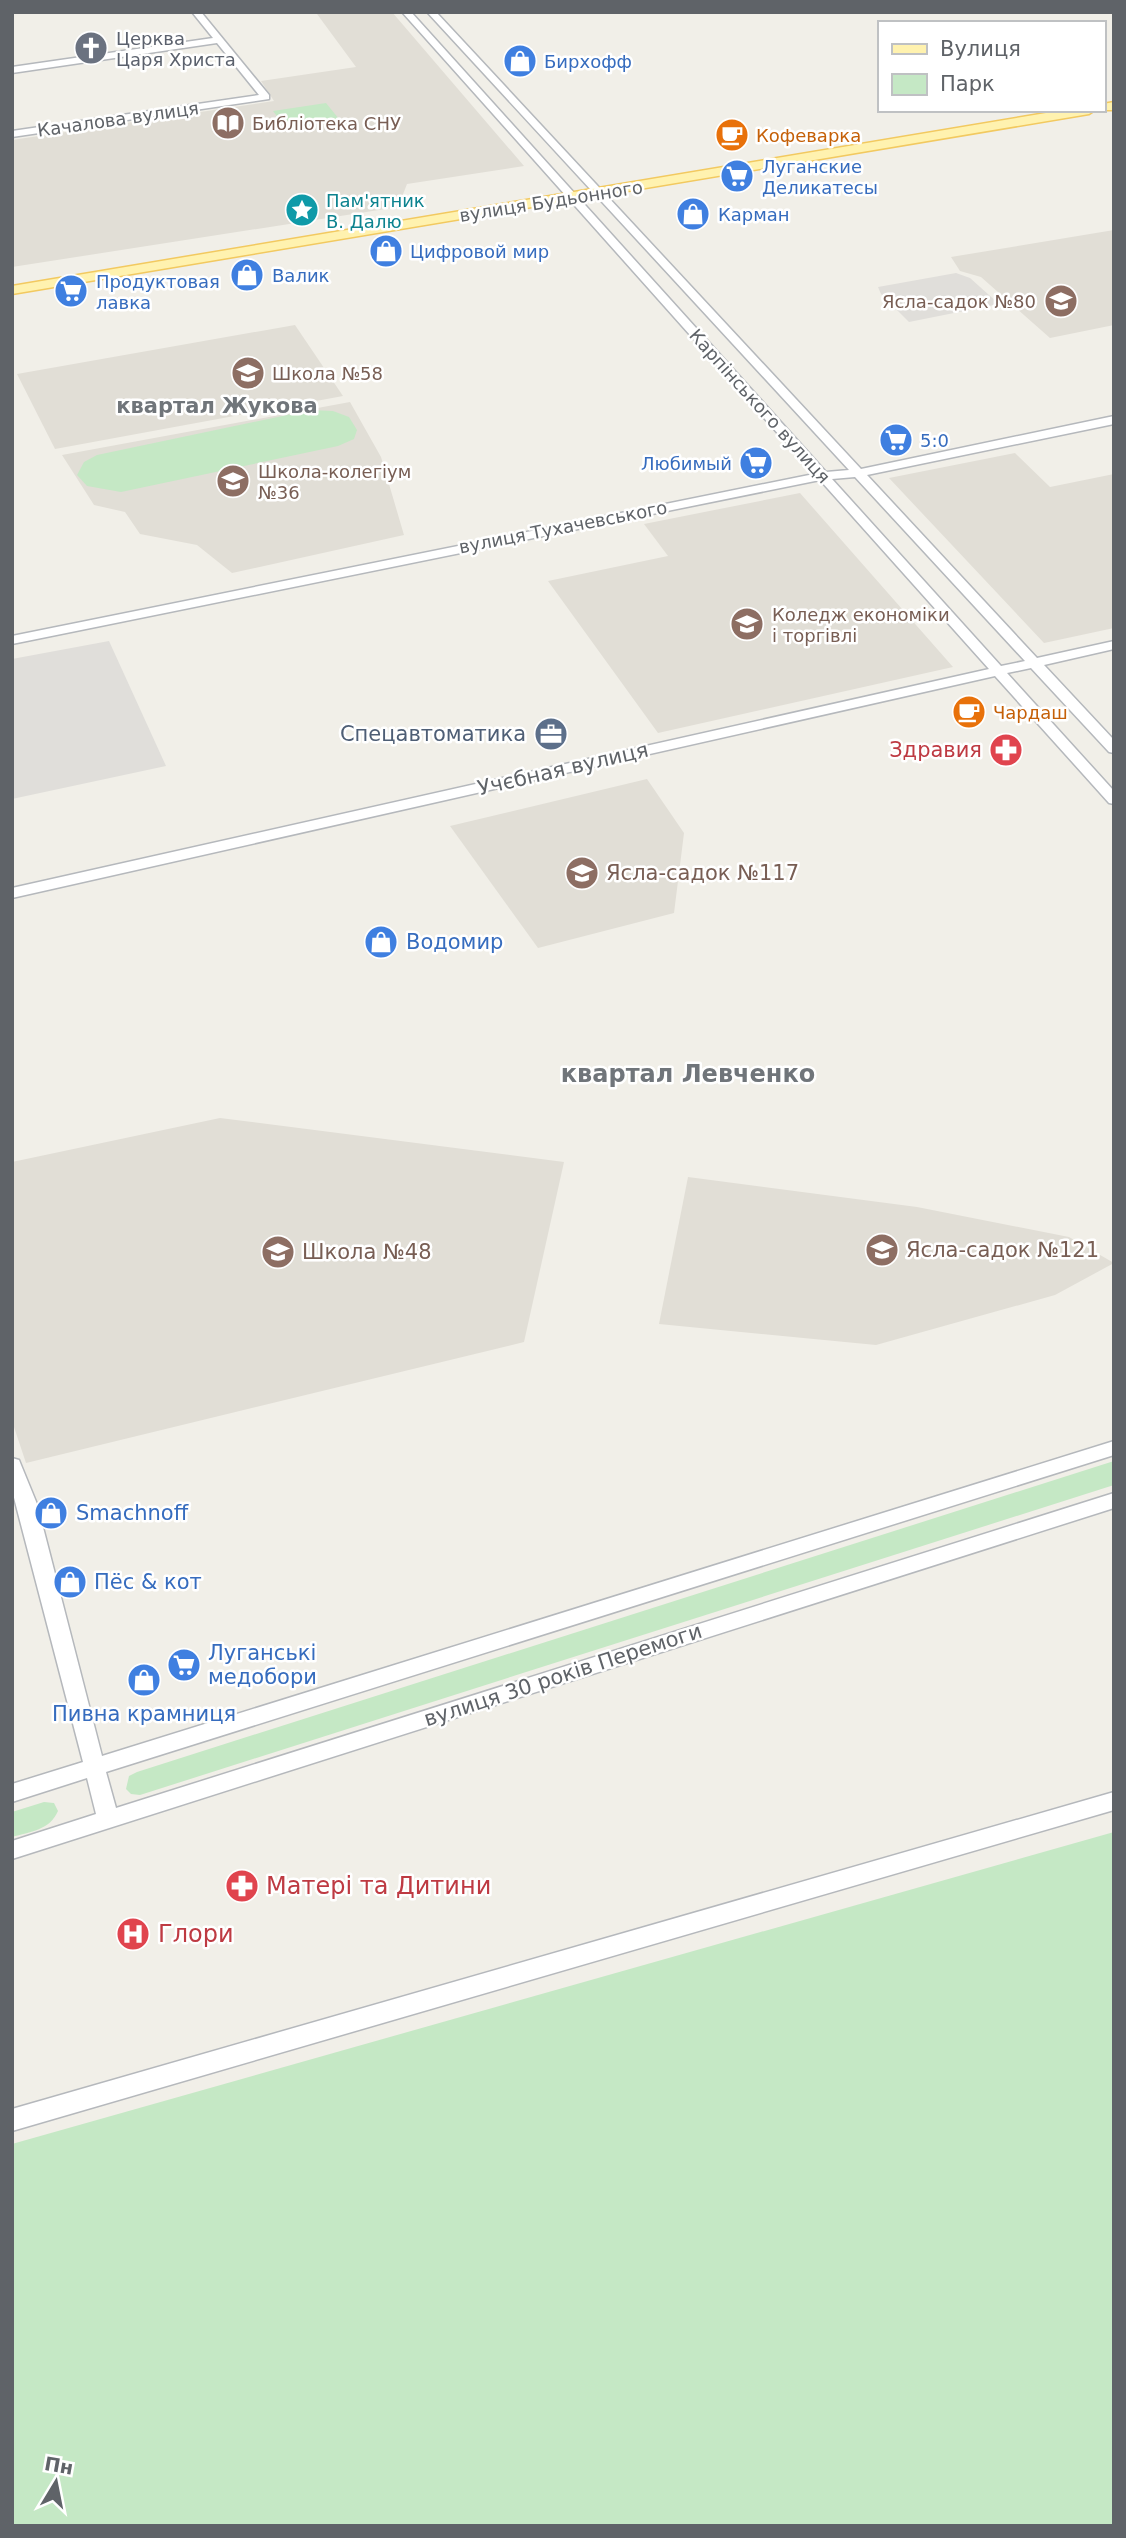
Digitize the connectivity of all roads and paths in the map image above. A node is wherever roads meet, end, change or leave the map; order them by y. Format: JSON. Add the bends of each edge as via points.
{"nodes":[{"id":1,"x":196,"y":12,"type":"edge"},
{"id":2,"x":406,"y":12,"type":"edge"},
{"id":3,"x":431,"y":12,"type":"edge"},
{"id":4,"x":219,"y":40,"type":"junction"},
{"id":5,"x":12,"y":71,"type":"edge"},
{"id":6,"x":990,"y":112,"type":"edge"},
{"id":7,"x":1077,"y":112,"type":"edge"},
{"id":8,"x":12,"y":134,"type":"edge"},
{"id":9,"x":588,"y":181,"type":"junction"},
{"id":10,"x":562,"y":185,"type":"junction"},
{"id":11,"x":600,"y":194,"type":"junction"},
{"id":12,"x":574,"y":198,"type":"junction"},
{"id":13,"x":12,"y":278,"type":"edge"},
{"id":14,"x":12,"y":290,"type":"edge"},
{"id":15,"x":1114,"y":420,"type":"edge"},
{"id":16,"x":858,"y":473,"type":"junction"},
{"id":17,"x":823,"y":476,"type":"junction"},
{"id":18,"x":12,"y":640,"type":"edge"},
{"id":19,"x":1114,"y":645,"type":"edge"},
{"id":20,"x":1034,"y":662,"type":"junction"},
{"id":21,"x":998,"y":671,"type":"junction"},
{"id":22,"x":1114,"y":749,"type":"edge"},
{"id":23,"x":1114,"y":800,"type":"edge"},
{"id":24,"x":12,"y":893,"type":"edge"},
{"id":25,"x":1114,"y":1448,"type":"edge"},
{"id":26,"x":12,"y":1465,"type":"edge"},
{"id":27,"x":1114,"y":1500,"type":"edge"},
{"id":28,"x":95,"y":1769,"type":"junction"},
{"id":29,"x":12,"y":1793,"type":"edge"},
{"id":30,"x":1114,"y":1801,"type":"edge"},
{"id":31,"x":108,"y":1819,"type":"junction"},
{"id":32,"x":12,"y":1850,"type":"edge"},
{"id":33,"x":12,"y":2120,"type":"edge"}],
"edges":[{"from":1,"to":4,"type":"street"},
{"from":2,"to":10,"type":"street","name":"Карпінського вулиця"},
{"from":3,"to":9,"type":"street","name":"Карпінського вулиця"},
{"from":4,"to":5,"type":"street"},
{"from":4,"to":8,"type":"street","name":"Качалова вулиця","via":[[266,97]]},
{"from":6,"to":9,"type":"main road","name":"вулиця Будьонного"},
{"from":7,"to":11,"type":"main road","name":"вулиця Будьонного"},
{"from":9,"to":10,"type":"main road","name":"вулиця Будьонного"},
{"from":9,"to":11,"type":"street","name":"Карпінського вулиця"},
{"from":10,"to":12,"type":"street","name":"Карпінського вулиця"},
{"from":10,"to":13,"type":"main road","name":"вулиця Будьонного"},
{"from":11,"to":12,"type":"main road","name":"вулиця Будьонного"},
{"from":11,"to":16,"type":"street","name":"Карпінського вулиця"},
{"from":12,"to":14,"type":"main road","name":"вулиця Будьонного"},
{"from":12,"to":17,"type":"street","name":"Карпінського вулиця"},
{"from":15,"to":16,"type":"street","name":"вулиця Тухачевського"},
{"from":16,"to":17,"type":"street","name":"вулиця Тухачевського"},
{"from":16,"to":20,"type":"street","name":"Карпінського вулиця"},
{"from":17,"to":18,"type":"street","name":"вулиця Тухачевського"},
{"from":17,"to":21,"type":"street","name":"Карпінського вулиця"},
{"from":19,"to":20,"type":"street","name":"Учєбная вулиця"},
{"from":20,"to":21,"type":"street","name":"Учєбная вулиця"},
{"from":20,"to":22,"type":"street","name":"Карпінського вулиця"},
{"from":21,"to":23,"type":"street","name":"Карпінського вулиця"},
{"from":21,"to":24,"type":"street","name":"Учєбная вулиця"},
{"from":25,"to":28,"type":"street"},
{"from":26,"to":28,"type":"street","via":[[27,1504]]},
{"from":27,"to":31,"type":"street","name":"вулиця 30 років Перемоги"},
{"from":28,"to":29,"type":"street"},
{"from":28,"to":31,"type":"street"},
{"from":30,"to":33,"type":"street"},
{"from":31,"to":32,"type":"street","name":"вулиця 30 років Перемоги"}]}
